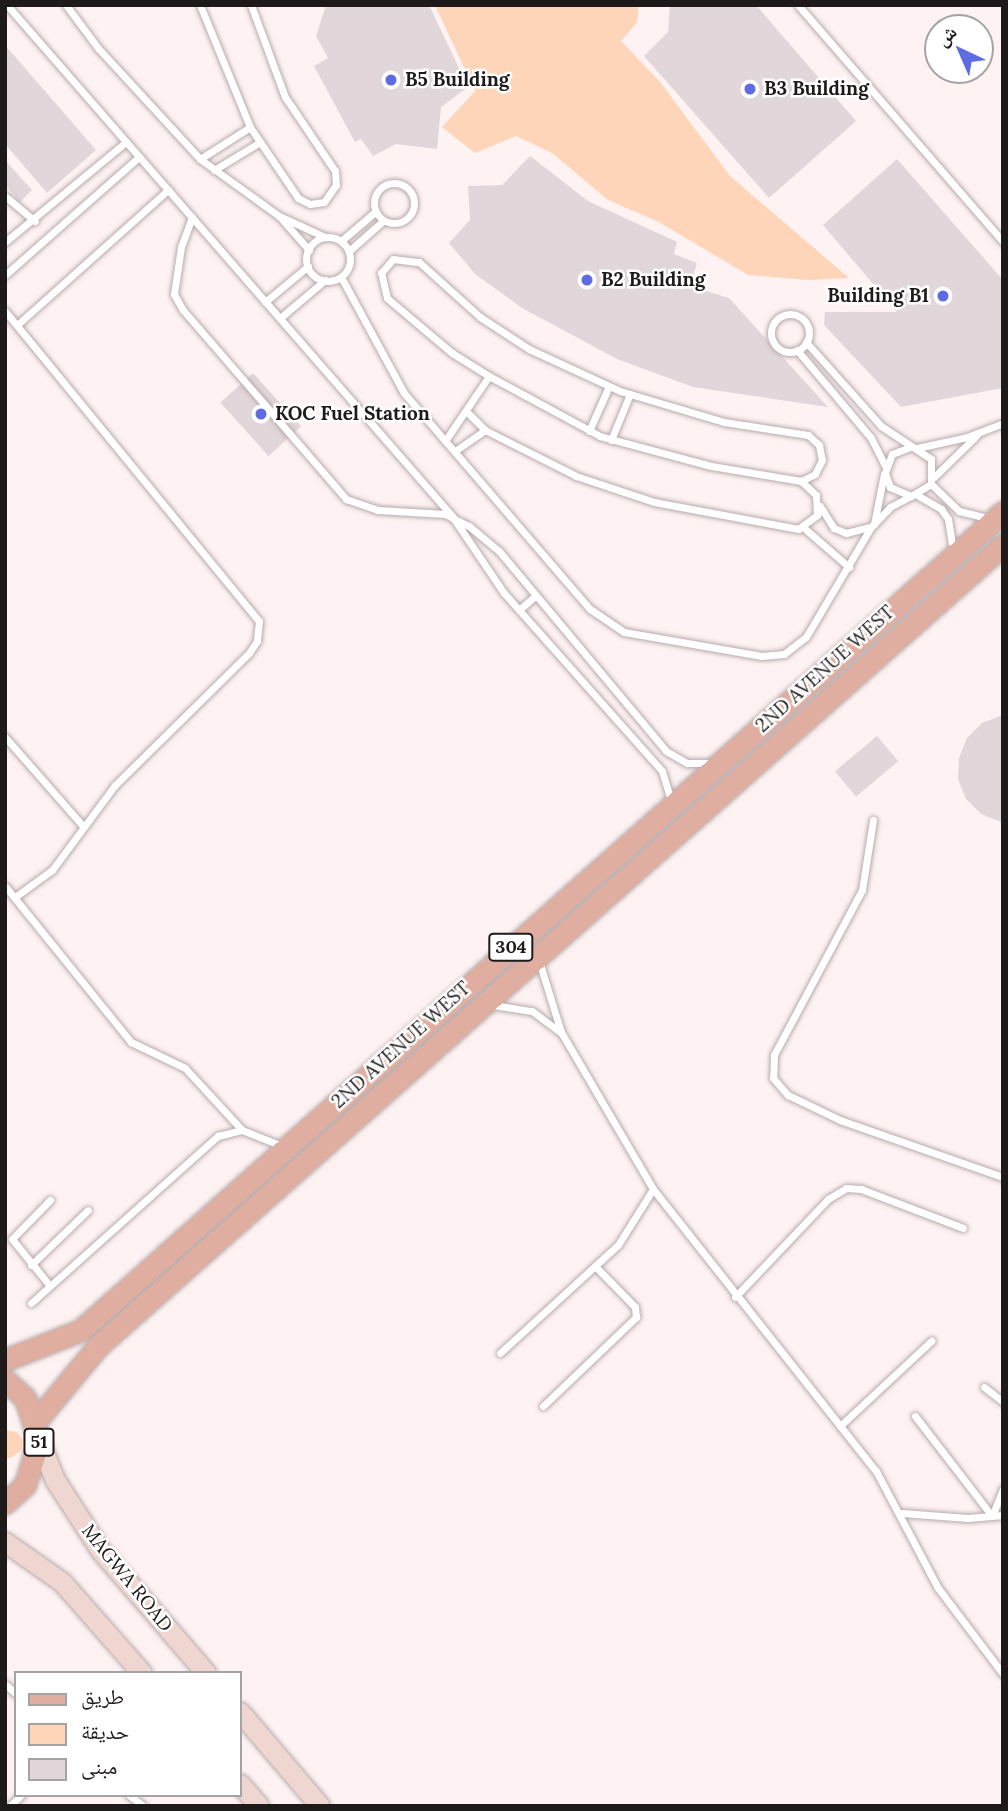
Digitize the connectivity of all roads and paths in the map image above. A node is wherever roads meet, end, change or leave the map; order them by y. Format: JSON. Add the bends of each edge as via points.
{"nodes":[{"id":1,"x":8,"y":5,"type":"edge"},
{"id":2,"x":66,"y":5,"type":"edge"},
{"id":3,"x":200,"y":5,"type":"edge"},
{"id":4,"x":251,"y":5,"type":"edge"},
{"id":5,"x":798,"y":5,"type":"edge"},
{"id":6,"x":250,"y":127,"type":"junction"},
{"id":7,"x":126,"y":142,"type":"junction"},
{"id":8,"x":260,"y":142,"type":"junction"},
{"id":9,"x":139,"y":157,"type":"junction"},
{"id":10,"x":200,"y":159,"type":"junction"},
{"id":11,"x":214,"y":170,"type":"junction"},
{"id":12,"x":168,"y":190,"type":"junction"},
{"id":13,"x":5,"y":196,"type":"edge"},
{"id":14,"x":375,"y":212,"type":"junction"},
{"id":15,"x":279,"y":216,"type":"junction"},
{"id":16,"x":192,"y":217,"type":"junction"},
{"id":17,"x":35,"y":221,"type":"junction"},
{"id":18,"x":383,"y":221,"type":"junction"},
{"id":19,"x":325,"y":237,"type":"junction"},
{"id":20,"x":341,"y":241,"type":"junction"},
{"id":21,"x":5,"y":242,"type":"edge"},
{"id":22,"x":1003,"y":242,"type":"edge"},
{"id":23,"x":309,"y":250,"type":"junction"},
{"id":24,"x":349,"y":251,"type":"junction"},
{"id":25,"x":308,"y":266,"type":"junction"},
{"id":26,"x":5,"y":275,"type":"edge"},
{"id":27,"x":341,"y":277,"type":"junction"},
{"id":28,"x":325,"y":281,"type":"junction"},
{"id":29,"x":265,"y":302,"type":"junction"},
{"id":30,"x":5,"y":311,"type":"edge"},
{"id":31,"x":280,"y":318,"type":"junction"},
{"id":32,"x":17,"y":325,"type":"junction"},
{"id":33,"x":806,"y":342,"type":"junction"},
{"id":34,"x":797,"y":350,"type":"junction"},
{"id":35,"x":489,"y":376,"type":"junction"},
{"id":36,"x":610,"y":386,"type":"junction"},
{"id":37,"x":630,"y":394,"type":"junction"},
{"id":38,"x":466,"y":411,"type":"junction"},
{"id":39,"x":1003,"y":423,"type":"edge"},
{"id":40,"x":485,"y":430,"type":"junction"},
{"id":41,"x":589,"y":431,"type":"junction"},
{"id":42,"x":979,"y":433,"type":"junction"},
{"id":43,"x":611,"y":440,"type":"junction"},
{"id":44,"x":446,"y":441,"type":"junction"},
{"id":45,"x":913,"y":447,"type":"junction"},
{"id":46,"x":455,"y":452,"type":"junction"},
{"id":47,"x":885,"y":470,"type":"junction"},
{"id":48,"x":801,"y":481,"type":"junction"},
{"id":49,"x":932,"y":481,"type":"junction"},
{"id":50,"x":914,"y":496,"type":"junction"},
{"id":51,"x":820,"y":506,"type":"junction"},
{"id":52,"x":999,"y":515,"type":"edge"},
{"id":53,"x":452,"y":516,"type":"junction"},
{"id":54,"x":873,"y":525,"type":"junction"},
{"id":55,"x":804,"y":528,"type":"junction"},
{"id":56,"x":1003,"y":545,"type":"edge"},
{"id":57,"x":952,"y":556,"type":"junction"},
{"id":58,"x":849,"y":567,"type":"junction"},
{"id":59,"x":535,"y":596,"type":"junction"},
{"id":60,"x":519,"y":610,"type":"junction"},
{"id":61,"x":5,"y":737,"type":"edge"},
{"id":62,"x":666,"y":751,"type":"junction"},
{"id":63,"x":723,"y":759,"type":"junction"},
{"id":64,"x":655,"y":761,"type":"junction"},
{"id":65,"x":671,"y":804,"type":"junction"},
{"id":66,"x":873,"y":820,"type":"dead end"},
{"id":67,"x":83,"y":826,"type":"junction"},
{"id":68,"x":5,"y":886,"type":"edge"},
{"id":69,"x":15,"y":897,"type":"junction"},
{"id":70,"x":538,"y":957,"type":"junction"},
{"id":71,"x":479,"y":1009,"type":"junction"},
{"id":72,"x":561,"y":1032,"type":"junction"},
{"id":73,"x":242,"y":1130,"type":"junction"},
{"id":74,"x":286,"y":1148,"type":"junction"},
{"id":75,"x":1003,"y":1177,"type":"edge"},
{"id":76,"x":653,"y":1189,"type":"junction"},
{"id":77,"x":50,"y":1200,"type":"dead end"},
{"id":78,"x":88,"y":1210,"type":"dead end"},
{"id":79,"x":963,"y":1228,"type":"dead end"},
{"id":80,"x":31,"y":1265,"type":"junction"},
{"id":81,"x":596,"y":1266,"type":"junction"},
{"id":82,"x":50,"y":1286,"type":"junction"},
{"id":83,"x":735,"y":1297,"type":"junction"},
{"id":84,"x":31,"y":1303,"type":"dead end"},
{"id":85,"x":931,"y":1341,"type":"dead end"},
{"id":86,"x":500,"y":1353,"type":"dead end"},
{"id":87,"x":5,"y":1360,"type":"edge"},
{"id":88,"x":5,"y":1380,"type":"edge"},
{"id":89,"x":984,"y":1387,"type":"dead end"},
{"id":90,"x":1003,"y":1402,"type":"edge"},
{"id":91,"x":543,"y":1406,"type":"dead end"},
{"id":92,"x":915,"y":1416,"type":"dead end"},
{"id":93,"x":840,"y":1426,"type":"junction"},
{"id":94,"x":38,"y":1431,"type":"junction"},
{"id":95,"x":1003,"y":1489,"type":"edge"},
{"id":96,"x":5,"y":1503,"type":"edge"},
{"id":97,"x":1003,"y":1509,"type":"edge"},
{"id":98,"x":902,"y":1513,"type":"junction"},
{"id":99,"x":1003,"y":1515,"type":"edge"},
{"id":100,"x":992,"y":1516,"type":"junction"},
{"id":101,"x":5,"y":1542,"type":"edge"},
{"id":102,"x":140,"y":1671,"type":"edge"},
{"id":103,"x":204,"y":1671,"type":"edge"},
{"id":104,"x":1003,"y":1674,"type":"edge"},
{"id":105,"x":242,"y":1714,"type":"edge"},
{"id":106,"x":242,"y":1786,"type":"edge"},
{"id":107,"x":259,"y":1806,"type":"edge"},
{"id":108,"x":320,"y":1806,"type":"edge"}],
"edges":[{"from":1,"to":7,"type":"lane"},
{"from":2,"to":10,"type":"lane","via":[[106,58]]},
{"from":3,"to":6,"type":"lane"},
{"from":4,"to":8,"type":"lane","via":[[285,97],[335,172],[334,192],[324,202],[304,202]]},
{"from":5,"to":22,"type":"lane"},
{"from":6,"to":8,"type":"lane"},
{"from":6,"to":10,"type":"lane"},
{"from":7,"to":9,"type":"lane"},
{"from":7,"to":17,"type":"lane"},
{"from":8,"to":11,"type":"lane"},
{"from":9,"to":12,"type":"lane"},
{"from":9,"to":26,"type":"lane"},
{"from":10,"to":11,"type":"lane"},
{"from":11,"to":15,"type":"lane"},
{"from":12,"to":16,"type":"lane"},
{"from":12,"to":32,"type":"lane"},
{"from":13,"to":17,"type":"lane"},
{"from":14,"to":18,"type":"lane"},
{"from":14,"to":18,"type":"lane","via":[[374,197],[384,185],[408,188],[414,202],[410,216],[397,223]]},
{"from":14,"to":20,"type":"lane"},
{"from":15,"to":19,"type":"lane"},
{"from":15,"to":23,"type":"lane"},
{"from":16,"to":29,"type":"lane"},
{"from":16,"to":53,"type":"lane","via":[[181,247],[174,294],[299,447],[346,499],[378,510],[413,509]]},
{"from":17,"to":21,"type":"lane"},
{"from":18,"to":24,"type":"lane"},
{"from":19,"to":20,"type":"lane"},
{"from":19,"to":23,"type":"lane"},
{"from":20,"to":24,"type":"lane"},
{"from":23,"to":25,"type":"lane"},
{"from":24,"to":27,"type":"lane","via":[[349,265]]},
{"from":25,"to":28,"type":"lane"},
{"from":25,"to":29,"type":"lane"},
{"from":27,"to":28,"type":"lane"},
{"from":27,"to":44,"type":"lane","via":[[404,393]]},
{"from":28,"to":31,"type":"lane"},
{"from":29,"to":31,"type":"lane"},
{"from":30,"to":32,"type":"lane"},
{"from":31,"to":53,"type":"lane"},
{"from":32,"to":67,"type":"lane","via":[[259,621],[257,640],[249,653],[116,785]]},
{"from":33,"to":34,"type":"lane"},
{"from":33,"to":34,"type":"lane","via":[[805,320],[789,314],[778,318],[771,334],[775,345]]},
{"from":33,"to":45,"type":"lane","via":[[881,426]]},
{"from":34,"to":47,"type":"lane","via":[[872,438]]},
{"from":35,"to":36,"type":"lane","via":[[452,353],[387,298],[380,282],[386,265],[402,257],[419,262],[480,317],[529,349]]},
{"from":35,"to":38,"type":"lane"},
{"from":35,"to":41,"type":"lane"},
{"from":36,"to":37,"type":"lane"},
{"from":36,"to":41,"type":"lane"},
{"from":37,"to":43,"type":"lane"},
{"from":37,"to":48,"type":"lane","via":[[724,422],[808,435],[819,445],[822,460],[815,474]]},
{"from":38,"to":40,"type":"lane"},
{"from":38,"to":44,"type":"lane"},
{"from":39,"to":42,"type":"lane"},
{"from":40,"to":46,"type":"lane"},
{"from":40,"to":55,"type":"lane","via":[[576,476],[641,498],[726,519]]},
{"from":41,"to":43,"type":"lane"},
{"from":42,"to":45,"type":"lane"},
{"from":42,"to":49,"type":"lane"},
{"from":43,"to":48,"type":"lane","via":[[711,466]]},
{"from":44,"to":46,"type":"lane"},
{"from":45,"to":47,"type":"lane","via":[[897,450]]},
{"from":45,"to":49,"type":"lane","via":[[931,459]]},
{"from":46,"to":58,"type":"lane","via":[[590,609],[624,632],[762,656],[784,654],[806,637]]},
{"from":47,"to":50,"type":"lane","via":[[890,487]]},
{"from":47,"to":54,"type":"lane"},
{"from":48,"to":51,"type":"lane"},
{"from":49,"to":50,"type":"lane"},
{"from":49,"to":52,"type":"lane","via":[[959,511]]},
{"from":50,"to":54,"type":"lane","via":[[890,507]]},
{"from":50,"to":57,"type":"lane","via":[[941,509],[948,519]]},
{"from":51,"to":54,"type":"lane","via":[[825,518],[846,533]]},
{"from":51,"to":55,"type":"lane","via":[[812,523]]},
{"from":52,"to":57,"type":"main road","name":"2ND AVENUE WEST","number":"304"},
{"from":53,"to":59,"type":"lane","via":[[499,551]]},
{"from":53,"to":60,"type":"lane"},
{"from":54,"to":58,"type":"lane"},
{"from":55,"to":58,"type":"lane"},
{"from":56,"to":70,"type":"main road","name":"2ND AVENUE WEST","number":"304"},
{"from":57,"to":63,"type":"main road","name":"2ND AVENUE WEST","number":"304"},
{"from":59,"to":60,"type":"lane"},
{"from":59,"to":62,"type":"lane"},
{"from":60,"to":64,"type":"lane"},
{"from":61,"to":67,"type":"lane"},
{"from":62,"to":63,"type":"lane","via":[[687,763]]},
{"from":62,"to":64,"type":"lane"},
{"from":63,"to":65,"type":"main road","name":"2ND AVENUE WEST","number":"304"},
{"from":64,"to":65,"type":"lane","via":[[668,781]]},
{"from":65,"to":74,"type":"main road","name":"2ND AVENUE WEST","number":"304"},
{"from":66,"to":75,"type":"lane","via":[[862,890],[774,1055],[773,1078],[788,1095],[839,1120]]},
{"from":67,"to":69,"type":"lane","via":[[52,870]]},
{"from":68,"to":69,"type":"lane"},
{"from":69,"to":73,"type":"lane","via":[[131,1042],[181,1065]]},
{"from":70,"to":71,"type":"main road","name":"2ND AVENUE WEST","number":"304"},
{"from":70,"to":72,"type":"lane"},
{"from":71,"to":72,"type":"lane","via":[[520,1006]]},
{"from":71,"to":94,"type":"main road","name":"2ND AVENUE WEST","number":"304","via":[[98,1346]]},
{"from":72,"to":76,"type":"lane"},
{"from":73,"to":74,"type":"lane"},
{"from":73,"to":82,"type":"lane","via":[[212,1141]]},
{"from":74,"to":87,"type":"main road","name":"2ND AVENUE WEST","number":"304","via":[[81,1330]]},
{"from":76,"to":81,"type":"lane","via":[[625,1237]]},
{"from":76,"to":83,"type":"lane"},
{"from":77,"to":80,"type":"lane","via":[[13,1236],[14,1247]]},
{"from":78,"to":80,"type":"lane"},
{"from":79,"to":83,"type":"lane","via":[[868,1191],[846,1188],[828,1199]]},
{"from":80,"to":82,"type":"lane"},
{"from":81,"to":86,"type":"lane"},
{"from":81,"to":91,"type":"lane","via":[[635,1307],[636,1317]]},
{"from":82,"to":84,"type":"lane"},
{"from":83,"to":93,"type":"lane"},
{"from":85,"to":93,"type":"lane"},
{"from":88,"to":94,"type":"main road","number":"51","via":[[24,1398]]},
{"from":89,"to":90,"type":"lane"},
{"from":92,"to":100,"type":"lane"},
{"from":93,"to":98,"type":"lane"},
{"from":94,"to":96,"type":"main road","number":"51","via":[[25,1485]]},
{"from":94,"to":103,"type":"street","name":"MAGWA ROAD","number":"51","via":[[55,1480],[101,1552]]},
{"from":95,"to":100,"type":"lane"},
{"from":97,"to":100,"type":"lane"},
{"from":98,"to":100,"type":"lane"},
{"from":98,"to":104,"type":"lane","via":[[938,1588]]},
{"from":99,"to":100,"type":"lane"},
{"from":101,"to":102,"type":"street","via":[[62,1582]]},
{"from":105,"to":108,"type":"street"},
{"from":106,"to":107,"type":"street"}]}
